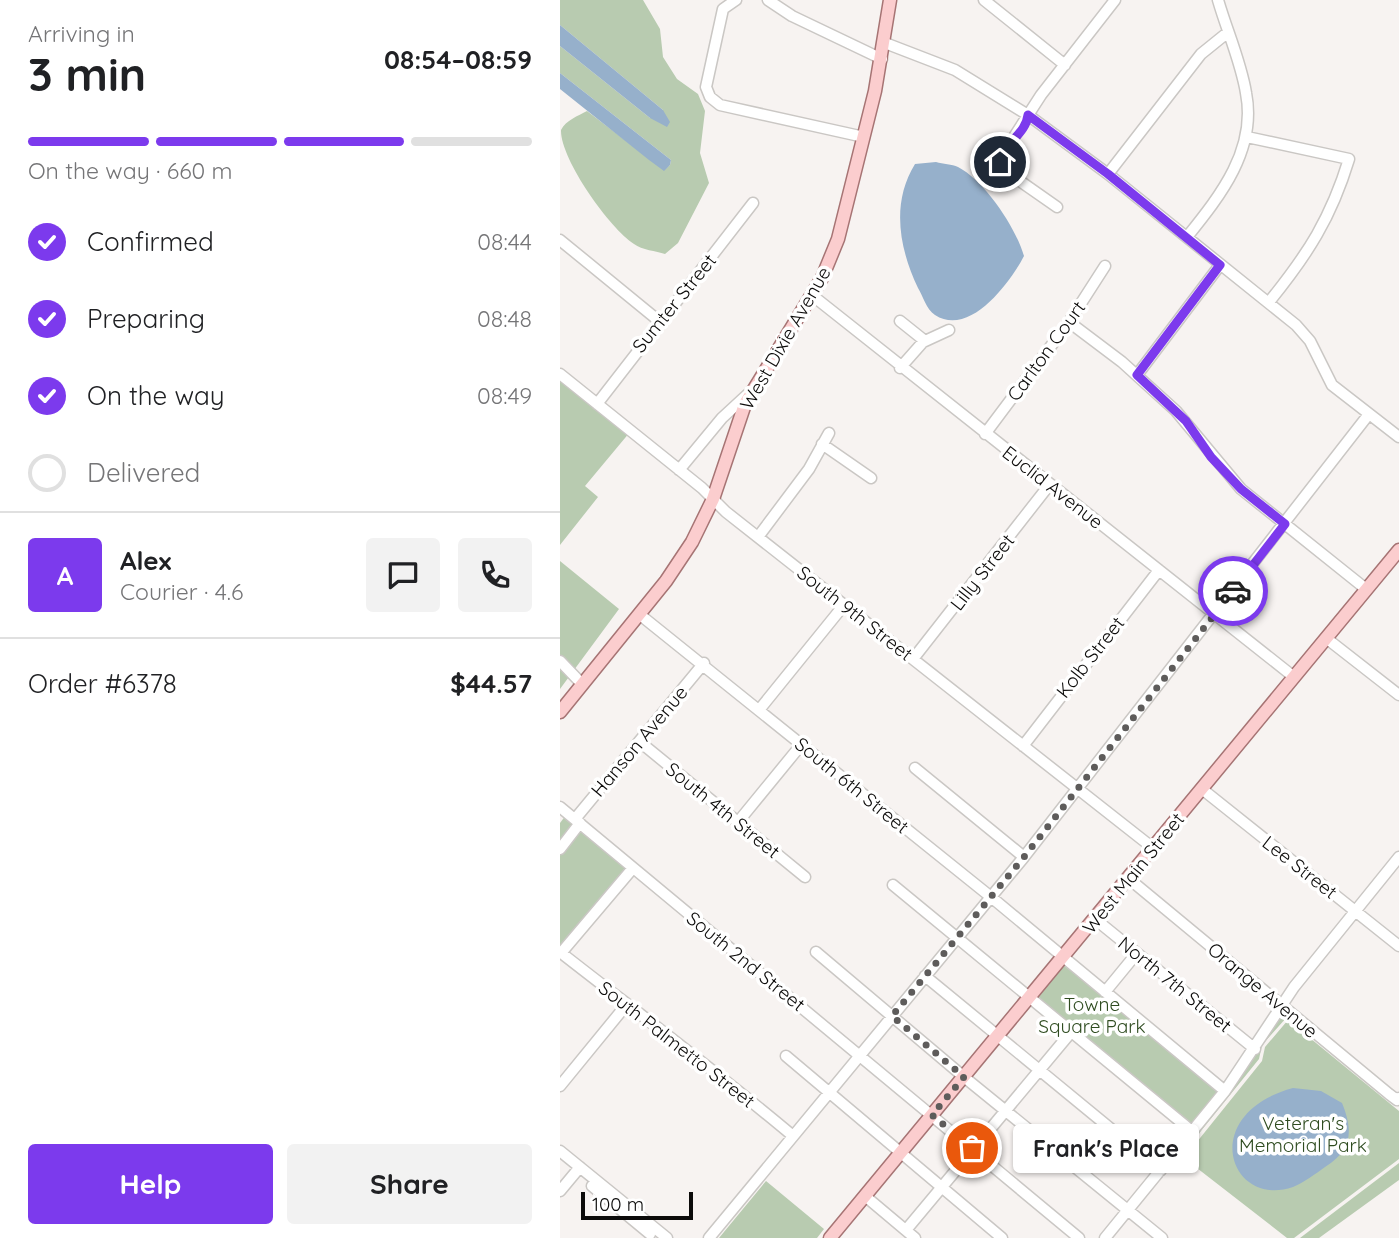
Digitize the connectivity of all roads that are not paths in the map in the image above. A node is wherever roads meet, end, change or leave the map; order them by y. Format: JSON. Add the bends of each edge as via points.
{"nodes":[{"id":1,"x":736,"y":0,"type":"edge"},
{"id":2,"x":890,"y":0,"type":"edge"},
{"id":3,"x":984,"y":0,"type":"edge"},
{"id":4,"x":1115,"y":0,"type":"edge"},
{"id":5,"x":1218,"y":0,"type":"edge"},
{"id":6,"x":767,"y":1,"type":"edge"},
{"id":7,"x":724,"y":4,"type":"edge"},
{"id":8,"x":1227,"y":33,"type":"junction"},
{"id":9,"x":885,"y":43,"type":"junction"},
{"id":10,"x":882,"y":59,"type":"junction"},
{"id":11,"x":1065,"y":65,"type":"junction"},
{"id":12,"x":1028,"y":115,"type":"junction"},
{"id":13,"x":864,"y":137,"type":"junction"},
{"id":14,"x":1247,"y":137,"type":"junction"},
{"id":15,"x":1108,"y":174,"type":"junction"},
{"id":16,"x":753,"y":203,"type":"dead end"},
{"id":17,"x":1057,"y":207,"type":"dead end"},
{"id":18,"x":1187,"y":237,"type":"junction"},
{"id":19,"x":560,"y":240,"type":"edge"},
{"id":20,"x":1220,"y":265,"type":"junction"},
{"id":21,"x":1105,"y":266,"type":"dead end"},
{"id":22,"x":813,"y":296,"type":"junction"},
{"id":23,"x":1269,"y":302,"type":"junction"},
{"id":24,"x":659,"y":321,"type":"junction"},
{"id":25,"x":900,"y":321,"type":"dead end"},
{"id":26,"x":1069,"y":322,"type":"junction"},
{"id":27,"x":949,"y":330,"type":"dead end"},
{"id":28,"x":925,"y":341,"type":"junction"},
{"id":29,"x":900,"y":368,"type":"junction"},
{"id":30,"x":560,"y":374,"type":"edge"},
{"id":31,"x":1137,"y":375,"type":"junction"},
{"id":32,"x":753,"y":389,"type":"junction"},
{"id":33,"x":597,"y":404,"type":"junction"},
{"id":34,"x":1369,"y":414,"type":"junction"},
{"id":35,"x":829,"y":433,"type":"dead end"},
{"id":36,"x":985,"y":434,"type":"junction"},
{"id":37,"x":1399,"y":437,"type":"edge"},
{"id":38,"x":822,"y":444,"type":"junction"},
{"id":39,"x":679,"y":470,"type":"junction"},
{"id":40,"x":871,"y":478,"type":"dead end"},
{"id":41,"x":1050,"y":484,"type":"junction"},
{"id":42,"x":713,"y":499,"type":"junction"},
{"id":43,"x":1285,"y":524,"type":"junction"},
{"id":44,"x":758,"y":537,"type":"junction"},
{"id":45,"x":1399,"y":550,"type":"edge"},
{"id":46,"x":1159,"y":570,"type":"junction"},
{"id":47,"x":1366,"y":590,"type":"junction"},
{"id":48,"x":844,"y":605,"type":"junction"},
{"id":49,"x":639,"y":614,"type":"junction"},
{"id":50,"x":1215,"y":615,"type":"junction"},
{"id":51,"x":1326,"y":638,"type":"junction"},
{"id":52,"x":912,"y":659,"type":"junction"},
{"id":53,"x":560,"y":661,"type":"edge"},
{"id":54,"x":704,"y":663,"type":"junction"},
{"id":55,"x":1294,"y":677,"type":"junction"},
{"id":56,"x":582,"y":684,"type":"junction"},
{"id":57,"x":1399,"y":695,"type":"edge"},
{"id":58,"x":759,"y":710,"type":"junction"},
{"id":59,"x":560,"y":712,"type":"edge"},
{"id":60,"x":640,"y":742,"type":"junction"},
{"id":61,"x":801,"y":745,"type":"junction"},
{"id":62,"x":1023,"y":746,"type":"junction"},
{"id":63,"x":915,"y":768,"type":"dead end"},
{"id":64,"x":1079,"y":789,"type":"junction"},
{"id":65,"x":1202,"y":789,"type":"junction"},
{"id":66,"x":560,"y":807,"type":"edge"},
{"id":67,"x":577,"y":821,"type":"junction"},
{"id":68,"x":738,"y":822,"type":"junction"},
{"id":69,"x":1153,"y":848,"type":"junction"},
{"id":70,"x":560,"y":849,"type":"edge"},
{"id":71,"x":1024,"y":857,"type":"junction"},
{"id":72,"x":1399,"y":857,"type":"edge"},
{"id":73,"x":633,"y":868,"type":"junction"},
{"id":74,"x":805,"y":877,"type":"dead end"},
{"id":75,"x":1128,"y":878,"type":"junction"},
{"id":76,"x":893,"y":885,"type":"dead end"},
{"id":77,"x":991,"y":897,"type":"junction"},
{"id":78,"x":1356,"y":911,"type":"junction"},
{"id":79,"x":1096,"y":919,"type":"junction"},
{"id":80,"x":958,"y":936,"type":"junction"},
{"id":81,"x":1399,"y":946,"type":"edge"},
{"id":82,"x":561,"y":952,"type":"edge"},
{"id":83,"x":816,"y":952,"type":"dead end"},
{"id":84,"x":1137,"y":953,"type":"junction"},
{"id":85,"x":1064,"y":957,"type":"junction"},
{"id":86,"x":925,"y":976,"type":"junction"},
{"id":87,"x":1105,"y":992,"type":"junction"},
{"id":88,"x":1030,"y":998,"type":"junction"},
{"id":89,"x":626,"y":1004,"type":"junction"},
{"id":90,"x":1281,"y":1006,"type":"junction"},
{"id":91,"x":892,"y":1016,"type":"junction"},
{"id":92,"x":1072,"y":1031,"type":"junction"},
{"id":93,"x":998,"y":1036,"type":"junction"},
{"id":94,"x":1255,"y":1049,"type":"junction"},
{"id":95,"x":860,"y":1055,"type":"junction"},
{"id":96,"x":786,"y":1056,"type":"dead end"},
{"id":97,"x":1039,"y":1070,"type":"junction"},
{"id":98,"x":964,"y":1077,"type":"junction"},
{"id":99,"x":562,"y":1081,"type":"edge"},
{"id":100,"x":1225,"y":1091,"type":"junction"},
{"id":101,"x":828,"y":1093,"type":"junction"},
{"id":102,"x":1398,"y":1099,"type":"edge"},
{"id":103,"x":1004,"y":1111,"type":"junction"},
{"id":104,"x":932,"y":1115,"type":"junction"},
{"id":105,"x":1193,"y":1132,"type":"junction"},
{"id":106,"x":793,"y":1136,"type":"junction"},
{"id":107,"x":972,"y":1148,"type":"junction"},
{"id":108,"x":560,"y":1151,"type":"edge"},
{"id":109,"x":901,"y":1153,"type":"junction"},
{"id":110,"x":560,"y":1160,"type":"edge"},
{"id":111,"x":578,"y":1170,"type":"junction"},
{"id":112,"x":1161,"y":1170,"type":"junction"},
{"id":113,"x":941,"y":1187,"type":"junction"},
{"id":114,"x":560,"y":1191,"type":"edge"},
{"id":115,"x":865,"y":1196,"type":"junction"},
{"id":116,"x":1128,"y":1210,"type":"junction"},
{"id":117,"x":911,"y":1234,"type":"edge"},
{"id":118,"x":655,"y":1238,"type":"edge"},
{"id":119,"x":667,"y":1238,"type":"edge"},
{"id":120,"x":709,"y":1238,"type":"edge"},
{"id":121,"x":830,"y":1238,"type":"edge"},
{"id":122,"x":1002,"y":1238,"type":"edge"},
{"id":123,"x":1079,"y":1238,"type":"edge"},
{"id":124,"x":1105,"y":1238,"type":"edge"},
{"id":125,"x":1162,"y":1238,"type":"edge"}],
"edges":[{"from":1,"to":7,"type":"street"},
{"from":2,"to":9,"type":"main road","name":"West Dixie Avenue"},
{"from":3,"to":11,"type":"street"},
{"from":4,"to":11,"type":"street"},
{"from":5,"to":8,"type":"street"},
{"from":6,"to":10,"type":"street"},
{"from":7,"to":13,"type":"street","via":[[706,86],[714,102]]},
{"from":8,"to":14,"type":"street","via":[[1247,94]]},
{"from":8,"to":15,"type":"street","via":[[1193,63]]},
{"from":9,"to":10,"type":"main road","name":"West Dixie Avenue"},
{"from":9,"to":12,"type":"street","via":[[955,70]]},
{"from":10,"to":13,"type":"main road","name":"West Dixie Avenue"},
{"from":11,"to":12,"type":"street"},
{"from":12,"to":15,"type":"street"},
{"from":12,"to":17,"type":"street","via":[[1000,162],[1007,172]]},
{"from":13,"to":22,"type":"main road","name":"West Dixie Avenue","via":[[838,239]]},
{"from":14,"to":18,"type":"street","via":[[1220,195]]},
{"from":14,"to":23,"type":"street","via":[[1349,159],[1326,223]]},
{"from":15,"to":18,"type":"street"},
{"from":16,"to":24,"type":"street","name":"Sumter Street"},
{"from":18,"to":20,"type":"street"},
{"from":19,"to":24,"type":"street"},
{"from":20,"to":23,"type":"street"},
{"from":20,"to":31,"type":"street"},
{"from":21,"to":26,"type":"street","name":"Carlton Court"},
{"from":22,"to":29,"type":"street","name":"Euclid Avenue"},
{"from":22,"to":32,"type":"main road","name":"West Dixie Avenue"},
{"from":23,"to":34,"type":"street","via":[[1305,333],[1327,379]]},
{"from":24,"to":33,"type":"street","name":"Sumter Street"},
{"from":25,"to":28,"type":"street"},
{"from":26,"to":31,"type":"street"},
{"from":26,"to":36,"type":"street","name":"Carlton Court"},
{"from":27,"to":28,"type":"street"},
{"from":28,"to":29,"type":"street"},
{"from":29,"to":36,"type":"street","name":"Euclid Avenue"},
{"from":30,"to":33,"type":"street","name":"South 9th Street"},
{"from":31,"to":43,"type":"street","via":[[1181,416],[1241,489]]},
{"from":32,"to":39,"type":"street"},
{"from":32,"to":42,"type":"main road","name":"West Dixie Avenue"},
{"from":33,"to":39,"type":"street","name":"South 9th Street"},
{"from":34,"to":37,"type":"street"},
{"from":34,"to":43,"type":"street"},
{"from":35,"to":38,"type":"street"},
{"from":36,"to":41,"type":"street","name":"Euclid Avenue"},
{"from":38,"to":40,"type":"street"},
{"from":38,"to":44,"type":"street"},
{"from":39,"to":42,"type":"street","name":"South 9th Street"},
{"from":41,"to":46,"type":"street","name":"Euclid Avenue"},
{"from":41,"to":52,"type":"street","name":"Lilly Street"},
{"from":42,"to":44,"type":"street","name":"South 9th Street"},
{"from":42,"to":49,"type":"main road","name":"West Dixie Avenue","via":[[684,555]]},
{"from":43,"to":47,"type":"street"},
{"from":43,"to":50,"type":"street"},
{"from":44,"to":48,"type":"street","name":"South 9th Street"},
{"from":45,"to":47,"type":"main road","name":"West Main Street"},
{"from":46,"to":50,"type":"street","name":"Euclid Avenue"},
{"from":46,"to":62,"type":"street","name":"Kolb Street"},
{"from":47,"to":51,"type":"main road","name":"West Main Street"},
{"from":48,"to":52,"type":"street","name":"South 9th Street"},
{"from":48,"to":58,"type":"street"},
{"from":49,"to":54,"type":"street","name":"South 6th Street"},
{"from":49,"to":56,"type":"main road","name":"West Dixie Avenue"},
{"from":50,"to":55,"type":"street","name":"Euclid Avenue"},
{"from":50,"to":64,"type":"street"},
{"from":51,"to":55,"type":"main road","name":"West Main Street"},
{"from":51,"to":57,"type":"street"},
{"from":52,"to":62,"type":"street","name":"South 9th Street"},
{"from":53,"to":56,"type":"street"},
{"from":54,"to":58,"type":"street","name":"South 6th Street"},
{"from":54,"to":60,"type":"street","name":"Hanson Avenue"},
{"from":55,"to":65,"type":"main road","name":"West Main Street"},
{"from":56,"to":59,"type":"main road","name":"West Dixie Avenue"},
{"from":58,"to":61,"type":"street","name":"South 6th Street"},
{"from":60,"to":67,"type":"street","name":"Hanson Avenue"},
{"from":60,"to":68,"type":"street","name":"South 4th Street"},
{"from":61,"to":68,"type":"street"},
{"from":61,"to":77,"type":"street","name":"South 6th Street"},
{"from":62,"to":64,"type":"street","name":"South 9th Street"},
{"from":63,"to":71,"type":"street"},
{"from":64,"to":69,"type":"street","name":"South 9th Street"},
{"from":64,"to":71,"type":"street"},
{"from":65,"to":69,"type":"main road","name":"West Main Street"},
{"from":65,"to":78,"type":"street","name":"Lee Street"},
{"from":66,"to":67,"type":"street","name":"South 2nd Street"},
{"from":67,"to":70,"type":"street","name":"Hanson Avenue"},
{"from":67,"to":73,"type":"street","name":"South 2nd Street"},
{"from":68,"to":74,"type":"street","name":"South 4th Street"},
{"from":69,"to":75,"type":"main road","name":"West Main Street"},
{"from":71,"to":77,"type":"street"},
{"from":72,"to":78,"type":"street"},
{"from":73,"to":82,"type":"street"},
{"from":73,"to":95,"type":"street","name":"South 2nd Street"},
{"from":75,"to":79,"type":"main road","name":"West Main Street"},
{"from":75,"to":90,"type":"street","name":"Orange Avenue"},
{"from":76,"to":80,"type":"street"},
{"from":77,"to":80,"type":"street"},
{"from":77,"to":85,"type":"street","name":"South 6th Street"},
{"from":78,"to":81,"type":"street","name":"Lee Street"},
{"from":78,"to":90,"type":"street"},
{"from":79,"to":84,"type":"street","name":"North 7th Street"},
{"from":79,"to":85,"type":"main road","name":"West Main Street"},
{"from":80,"to":86,"type":"street"},
{"from":80,"to":88,"type":"street"},
{"from":82,"to":89,"type":"street","name":"South Palmetto Street"},
{"from":83,"to":91,"type":"street"},
{"from":84,"to":87,"type":"street"},
{"from":84,"to":94,"type":"street","name":"North 7th Street"},
{"from":85,"to":87,"type":"street","name":"South 6th Street"},
{"from":85,"to":88,"type":"main road","name":"West Main Street"},
{"from":86,"to":91,"type":"street"},
{"from":86,"to":93,"type":"street"},
{"from":87,"to":100,"type":"street","name":"South 6th Street"},
{"from":88,"to":92,"type":"street"},
{"from":88,"to":93,"type":"main road","name":"West Main Street"},
{"from":89,"to":99,"type":"street"},
{"from":89,"to":106,"type":"street","name":"South Palmetto Street","via":[[690,1050]]},
{"from":90,"to":94,"type":"street"},
{"from":90,"to":102,"type":"street","name":"Orange Avenue"},
{"from":91,"to":95,"type":"street"},
{"from":91,"to":98,"type":"street"},
{"from":92,"to":97,"type":"street"},
{"from":92,"to":105,"type":"street"},
{"from":93,"to":97,"type":"street"},
{"from":93,"to":98,"type":"main road","name":"West Main Street"},
{"from":94,"to":100,"type":"street"},
{"from":95,"to":101,"type":"street"},
{"from":95,"to":104,"type":"street","name":"South 2nd Street"},
{"from":96,"to":101,"type":"street"},
{"from":97,"to":103,"type":"street"},
{"from":97,"to":112,"type":"street"},
{"from":98,"to":103,"type":"street"},
{"from":98,"to":104,"type":"main road","name":"West Main Street"},
{"from":100,"to":105,"type":"street"},
{"from":101,"to":106,"type":"street"},
{"from":101,"to":109,"type":"street"},
{"from":103,"to":107,"type":"street"},
{"from":103,"to":116,"type":"street"},
{"from":104,"to":107,"type":"street","name":"South 2nd Street"},
{"from":104,"to":109,"type":"main road","name":"West Main Street"},
{"from":105,"to":112,"type":"street"},
{"from":106,"to":120,"type":"street"},
{"from":107,"to":113,"type":"street"},
{"from":107,"to":123,"type":"street","name":"South 2nd Street"},
{"from":108,"to":111,"type":"street"},
{"from":109,"to":113,"type":"street"},
{"from":109,"to":115,"type":"main road","name":"West Main Street"},
{"from":110,"to":111,"type":"street"},
{"from":111,"to":114,"type":"street"},
{"from":111,"to":118,"type":"street"},
{"from":111,"to":119,"type":"street"},
{"from":112,"to":116,"type":"street"},
{"from":113,"to":117,"type":"street"},
{"from":113,"to":122,"type":"street"},
{"from":115,"to":117,"type":"street"},
{"from":115,"to":121,"type":"main road","name":"West Main Street"},
{"from":116,"to":124,"type":"street"},
{"from":116,"to":125,"type":"street"}]}
